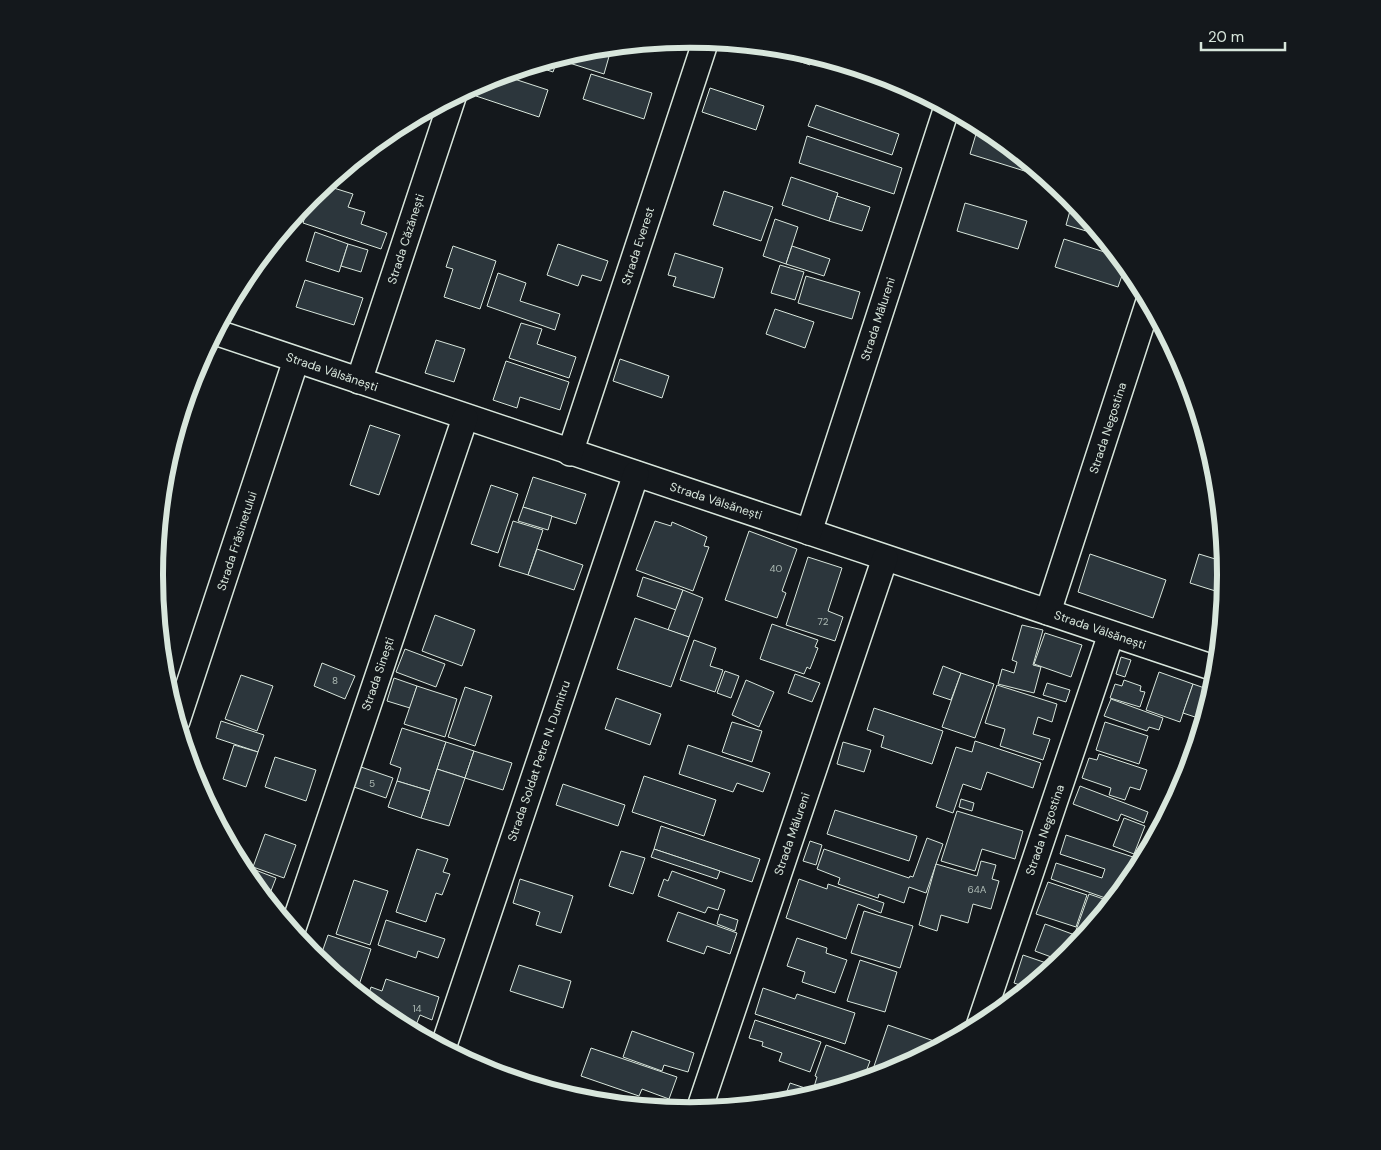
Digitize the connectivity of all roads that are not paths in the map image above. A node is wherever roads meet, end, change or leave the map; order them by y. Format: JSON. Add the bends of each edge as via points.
{"nodes":[{"id":1,"x":703,"y":48,"type":"edge"},
{"id":2,"x":450,"y":106,"type":"edge"},
{"id":3,"x":945,"y":113,"type":"edge"},
{"id":4,"x":1146,"y":310,"type":"edge"},
{"id":5,"x":221,"y":334,"type":"edge"},
{"id":6,"x":296,"y":360,"type":"junction"},
{"id":7,"x":359,"y":381,"type":"junction"},
{"id":8,"x":465,"y":418,"type":"junction"},
{"id":9,"x":570,"y":453,"type":"junction"},
{"id":10,"x":636,"y":474,"type":"junction"},
{"id":11,"x":809,"y":532,"type":"junction"},
{"id":12,"x":885,"y":558,"type":"junction"},
{"id":13,"x":1048,"y":612,"type":"junction"},
{"id":14,"x":1111,"y":634,"type":"junction"},
{"id":15,"x":1210,"y":667,"type":"edge"},
{"id":16,"x":181,"y":710,"type":"edge"},
{"id":17,"x":295,"y":924,"type":"edge"},
{"id":18,"x":984,"y":1014,"type":"edge"},
{"id":19,"x":445,"y":1042,"type":"edge"},
{"id":20,"x":702,"y":1102,"type":"edge"}],
"edges":[{"from":1,"to":9,"type":"street","name":"Strada Everest"},
{"from":2,"to":7,"type":"street","name":"Strada Căzănești"},
{"from":3,"to":11,"type":"street","name":"Strada Mălureni"},
{"from":4,"to":13,"type":"street","name":"Strada Negostina"},
{"from":5,"to":6,"type":"street","name":"Strada Vâlsănești"},
{"from":6,"to":7,"type":"street","name":"Strada Vâlsănești"},
{"from":6,"to":16,"type":"street","name":"Strada Frăsinetului"},
{"from":7,"to":8,"type":"street","name":"Strada Vâlsănești"},
{"from":8,"to":9,"type":"street","name":"Strada Vâlsănești"},
{"from":8,"to":17,"type":"street","name":"Strada Sinești"},
{"from":9,"to":10,"type":"street","name":"Strada Vâlsănești"},
{"from":10,"to":11,"type":"street","name":"Strada Vâlsănești"},
{"from":10,"to":19,"type":"street","name":"Strada Soldat Petre N. Dumitru"},
{"from":11,"to":12,"type":"street","name":"Strada Vâlsănești"},
{"from":12,"to":13,"type":"street","name":"Strada Vâlsănești"},
{"from":12,"to":20,"type":"street","name":"Strada Mălureni"},
{"from":13,"to":14,"type":"street","name":"Strada Vâlsănești"},
{"from":14,"to":15,"type":"street","name":"Strada Vâlsănești"},
{"from":14,"to":18,"type":"street","name":"Strada Negostina"}]}
